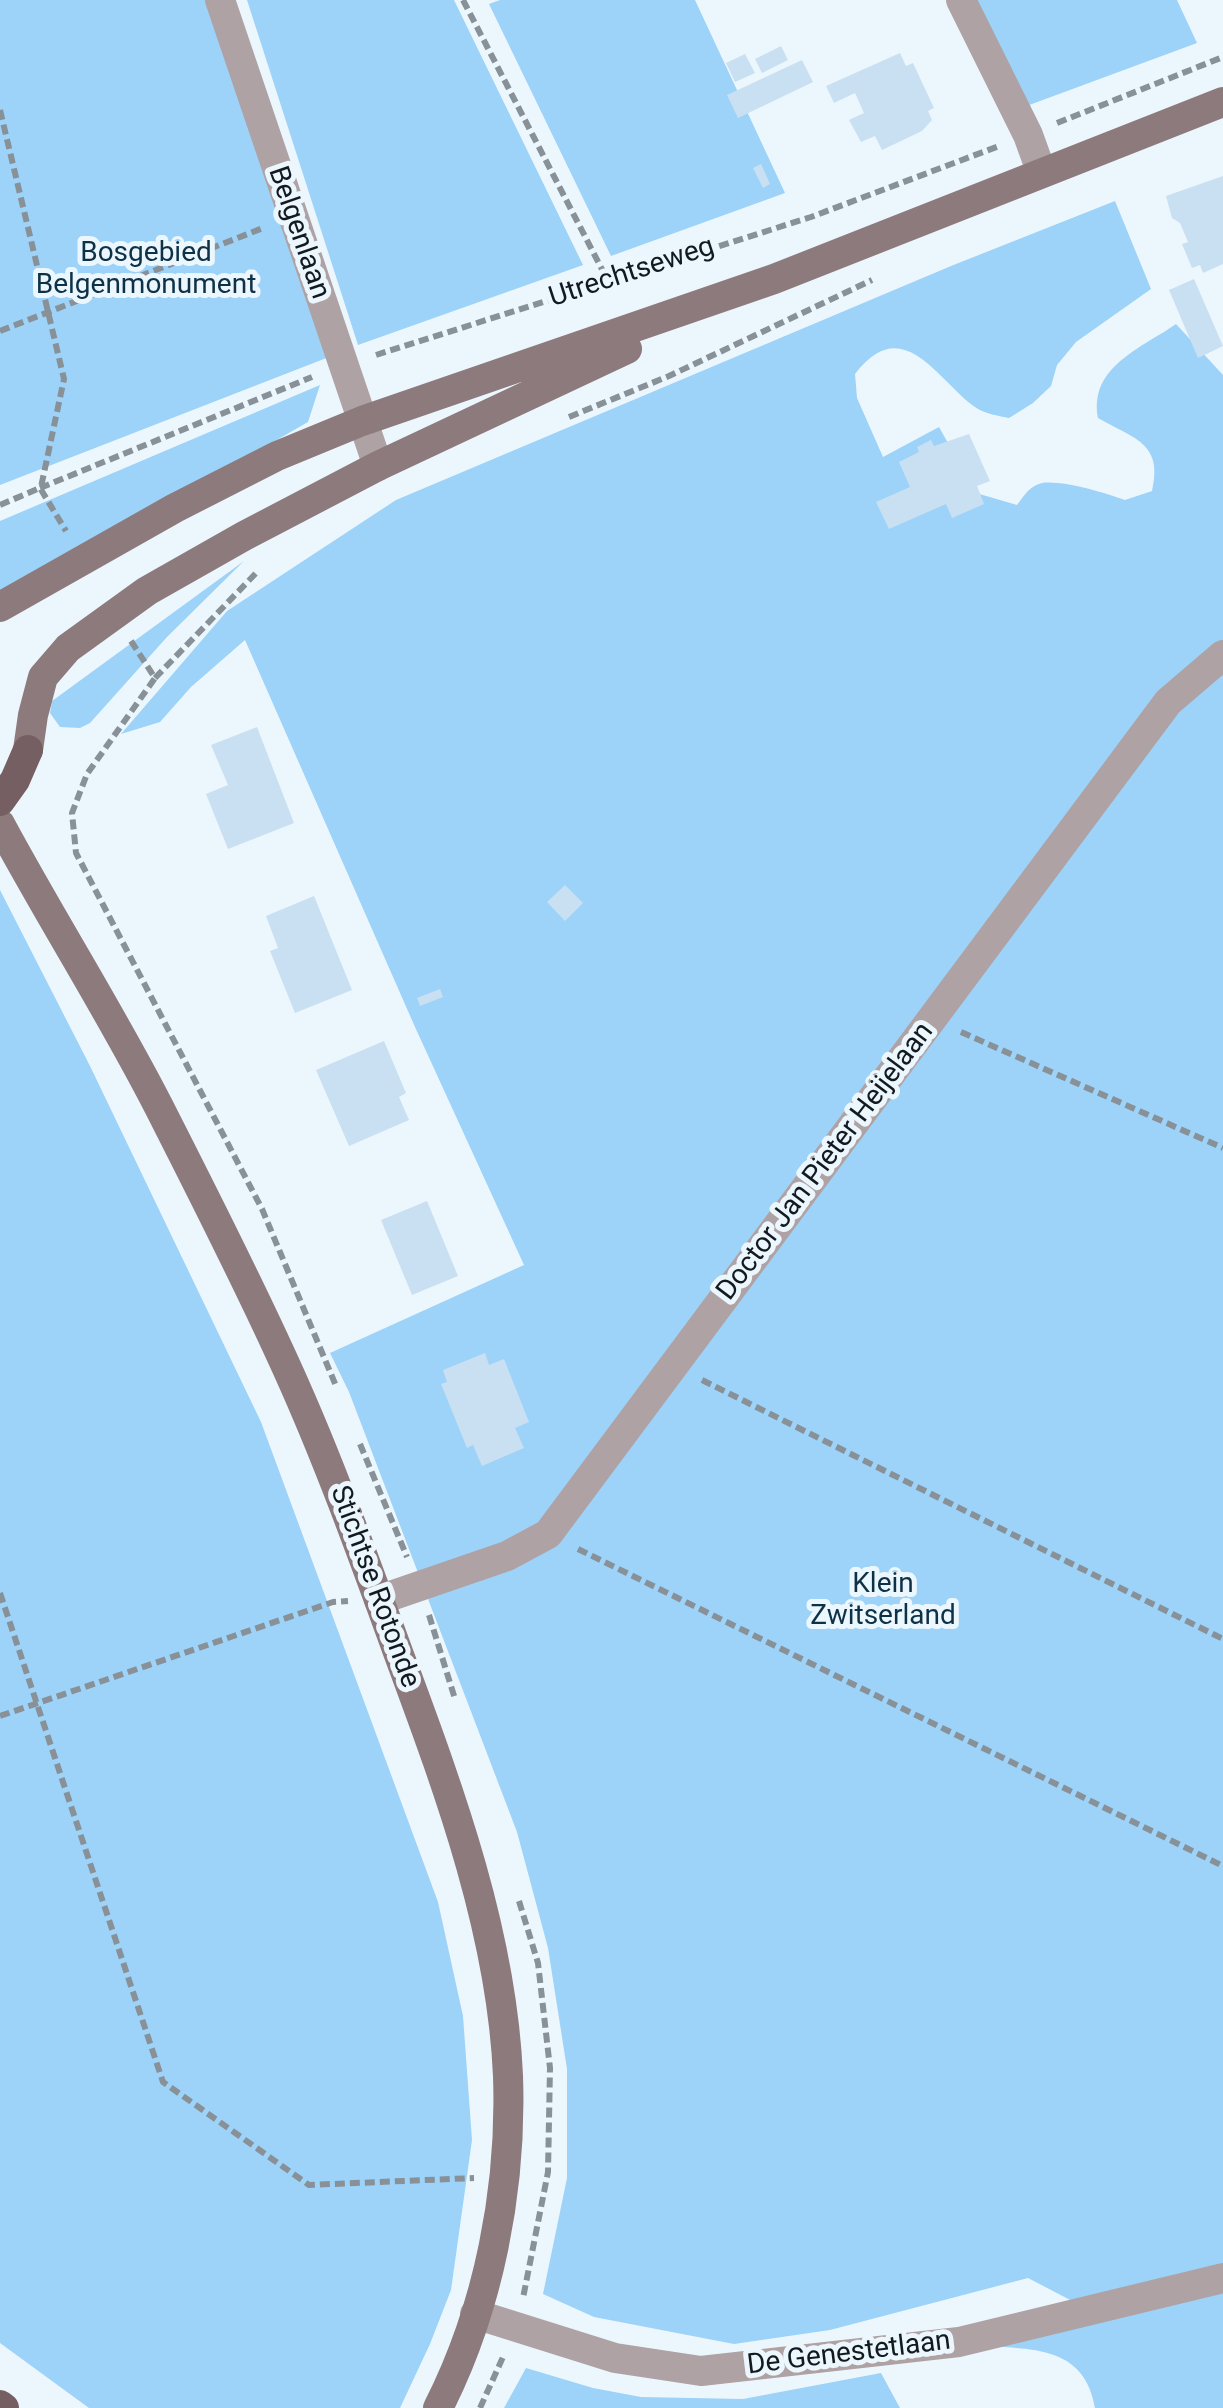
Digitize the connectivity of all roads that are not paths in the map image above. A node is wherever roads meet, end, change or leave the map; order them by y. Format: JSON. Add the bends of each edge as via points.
{"nodes":[{"id":1,"x":220,"y":0,"type":"edge"},
{"id":2,"x":962,"y":0,"type":"edge"},
{"id":3,"x":1223,"y":102,"type":"edge"},
{"id":4,"x":1041,"y":171,"type":"junction"},
{"id":5,"x":774,"y":279,"type":"junction"},
{"id":6,"x":362,"y":422,"type":"junction"},
{"id":7,"x":378,"y":466,"type":"junction"},
{"id":8,"x":0,"y":607,"type":"edge"},
{"id":9,"x":1223,"y":655,"type":"edge"},
{"id":10,"x":28,"y":750,"type":"joint"},
{"id":11,"x":0,"y":801,"type":"edge"},
{"id":12,"x":0,"y":824,"type":"edge"},
{"id":13,"x":379,"y":1600,"type":"junction"},
{"id":14,"x":1223,"y":2278,"type":"edge"},
{"id":15,"x":476,"y":2314,"type":"junction"},
{"id":16,"x":438,"y":2408,"type":"edge"}],
"edges":[{"from":1,"to":6,"type":"street","name":"Belgenlaan"},
{"from":2,"to":4,"type":"street"},
{"from":3,"to":4,"type":"street","name":"Utrechtseweg"},
{"from":4,"to":5,"type":"street","name":"Utrechtseweg"},
{"from":5,"to":6,"type":"street","name":"Utrechtseweg"},
{"from":5,"to":7,"type":"street","name":"Utrechtseweg"},
{"from":6,"to":7,"type":"street","name":"Belgenlaan"},
{"from":6,"to":8,"type":"street","name":"Utrechtseweg","via":[[175,508]]},
{"from":7,"to":10,"type":"street","name":"Utrechtseweg","via":[[147,591],[68,648],[44,677]]},
{"from":9,"to":13,"type":"street","name":"Doctor Jan Pieter Heijelaan","via":[[1168,702],[548,1534],[507,1556]]},
{"from":10,"to":11,"type":"main road"},
{"from":12,"to":13,"type":"street","name":"Stichtse Rotonde","via":[[158,1104],[280,1353]]},
{"from":13,"to":15,"type":"street","name":"Stichtse Rotonde","via":[[443,1778],[492,1952],[502,2013],[508,2076],[504,2190]]},
{"from":14,"to":15,"type":"street","name":"De Genestetlaan","via":[[959,2342],[701,2371],[615,2358]]},
{"from":15,"to":16,"type":"street","name":"Stichtse Rotonde"}]}
